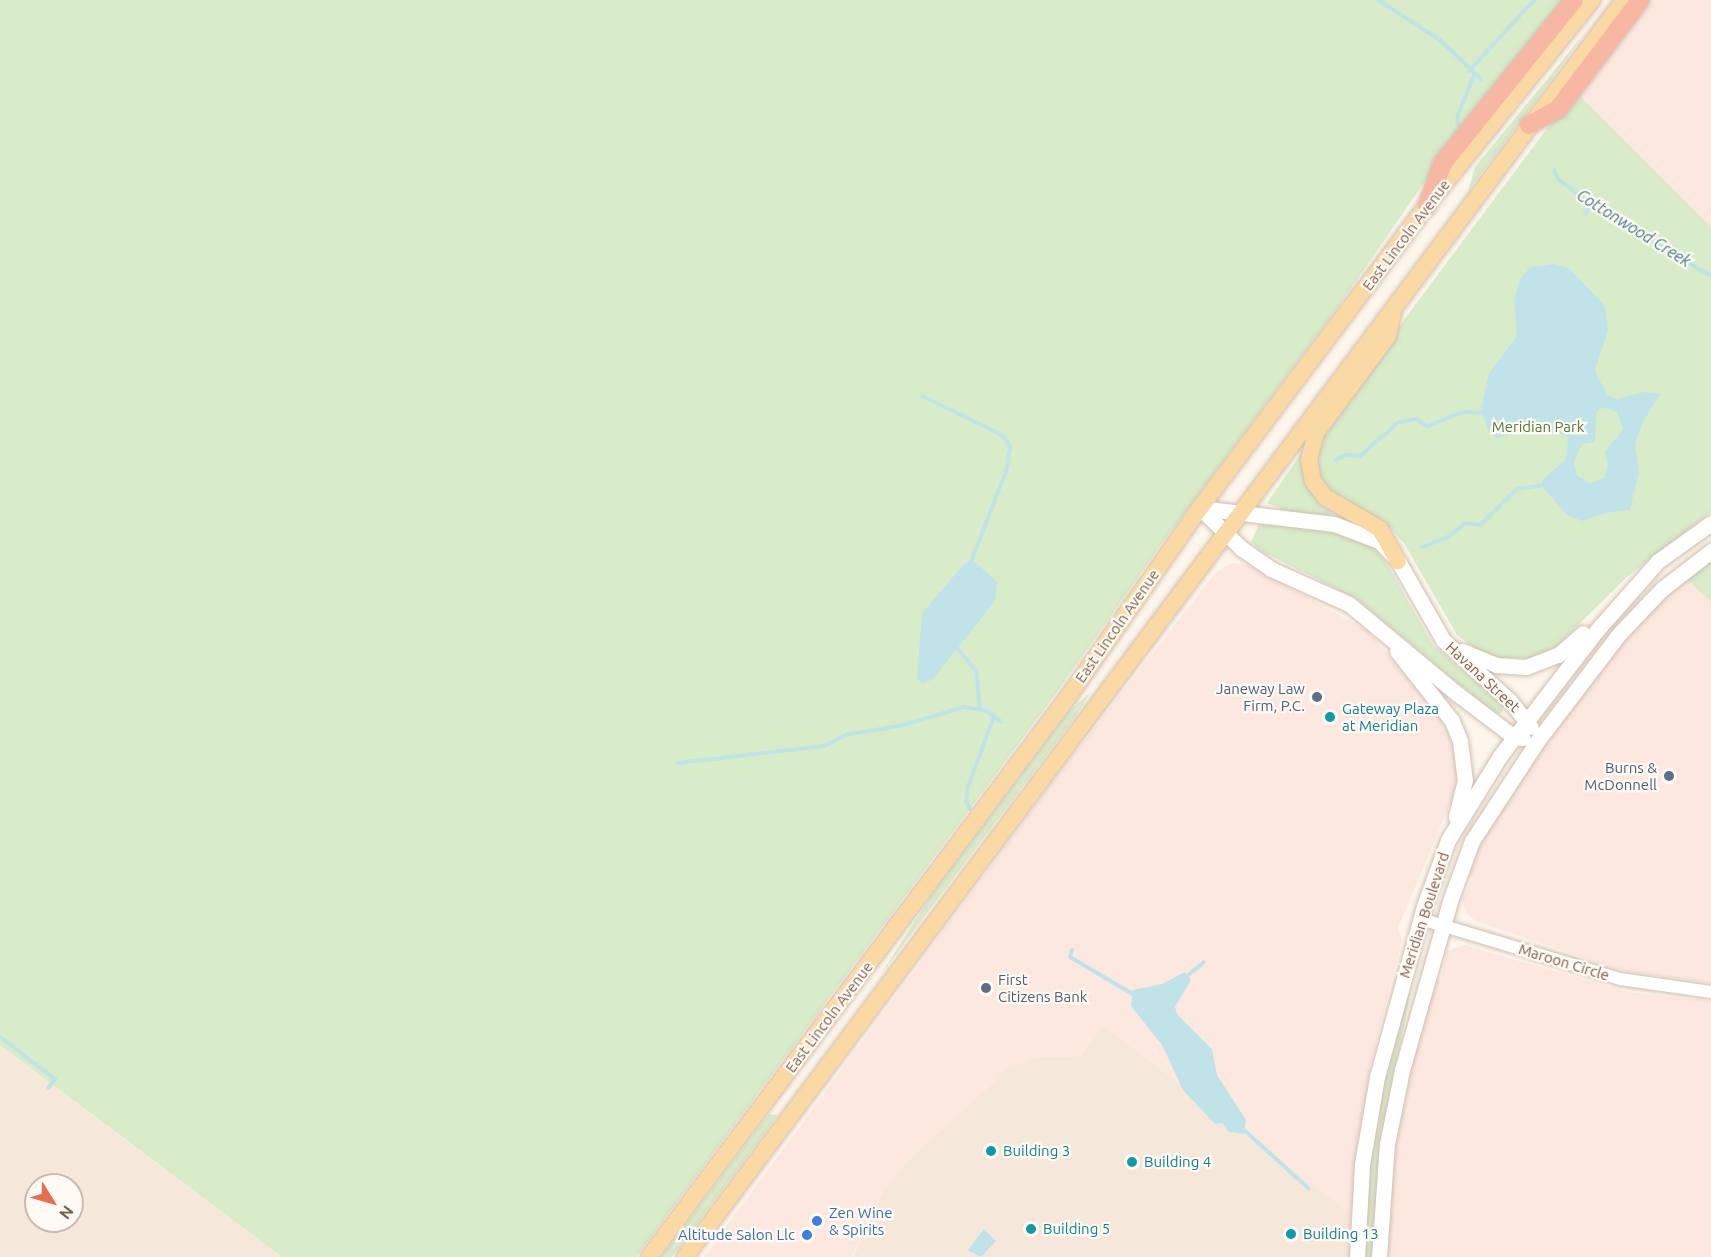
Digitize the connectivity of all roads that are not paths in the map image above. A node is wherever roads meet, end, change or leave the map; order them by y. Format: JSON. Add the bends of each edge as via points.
{"nodes":[{"id":1,"x":1574,"y":0,"type":"edge"},
{"id":2,"x":1592,"y":0,"type":"edge"},
{"id":3,"x":1624,"y":0,"type":"edge"},
{"id":4,"x":1640,"y":0,"type":"edge"},
{"id":5,"x":1529,"y":125,"type":"junction"},
{"id":6,"x":1427,"y":206,"type":"junction"},
{"id":7,"x":1393,"y":308,"type":"junction"},
{"id":8,"x":1200,"y":508,"type":"junction"},
{"id":9,"x":1239,"y":514,"type":"junction"},
{"id":10,"x":1711,"y":523,"type":"edge"},
{"id":11,"x":1225,"y":533,"type":"junction"},
{"id":12,"x":1711,"y":551,"type":"edge"},
{"id":13,"x":1398,"y":561,"type":"junction"},
{"id":14,"x":1658,"y":561,"type":"junction"},
{"id":15,"x":1443,"y":640,"type":"junction"},
{"id":16,"x":1390,"y":641,"type":"junction"},
{"id":17,"x":1527,"y":719,"type":"junction"},
{"id":18,"x":1514,"y":737,"type":"junction"},
{"id":19,"x":1538,"y":740,"type":"junction"},
{"id":20,"x":1448,"y":840,"type":"junction"},
{"id":21,"x":1421,"y":919,"type":"junction"},
{"id":22,"x":1443,"y":925,"type":"junction"},
{"id":23,"x":1711,"y":992,"type":"edge"},
{"id":24,"x":649,"y":1257,"type":"edge"},
{"id":25,"x":685,"y":1257,"type":"edge"},
{"id":26,"x":1357,"y":1257,"type":"edge"},
{"id":27,"x":1379,"y":1257,"type":"edge"}],
"edges":[{"from":1,"to":6,"type":"highway","via":[[1443,163]]},
{"from":2,"to":6,"type":"main road","name":"East Lincoln Avenue"},
{"from":3,"to":5,"type":"main road","name":"East Lincoln Avenue"},
{"from":4,"to":5,"type":"highway","via":[[1558,109]]},
{"from":5,"to":7,"type":"main road","name":"East Lincoln Avenue"},
{"from":6,"to":8,"type":"main road","name":"East Lincoln Avenue"},
{"from":7,"to":9,"type":"main road","name":"East Lincoln Avenue"},
{"from":7,"to":13,"type":"main road","via":[[1388,336],[1316,433],[1309,459],[1313,481],[1325,497],[1383,532]]},
{"from":8,"to":9,"type":"main road","name":"Havana Street"},
{"from":8,"to":11,"type":"main road","name":"Havana Street"},
{"from":8,"to":24,"type":"main road","name":"East Lincoln Avenue","via":[[1063,704]]},
{"from":9,"to":11,"type":"main road","name":"East Lincoln Avenue"},
{"from":9,"to":13,"type":"main road","name":"Havana Street","via":[[1352,528],[1378,541]]},
{"from":10,"to":14,"type":"main road","name":"Meridian Boulevard"},
{"from":11,"to":16,"type":"main road","name":"Havana Street","via":[[1271,569],[1349,604]]},
{"from":11,"to":25,"type":"main road","name":"East Lincoln Avenue"},
{"from":12,"to":19,"type":"main road","name":"Meridian Boulevard","via":[[1676,576],[1633,617]]},
{"from":13,"to":15,"type":"main road","name":"Havana Street"},
{"from":14,"to":15,"type":"main road","via":[[1615,597],[1572,645],[1546,661],[1522,667],[1496,665]]},
{"from":14,"to":17,"type":"main road","name":"Meridian Boulevard"},
{"from":15,"to":17,"type":"main road","name":"Havana Street"},
{"from":16,"to":18,"type":"main road","name":"Havana Street"},
{"from":16,"to":20,"type":"main road","via":[[1419,684],[1452,722],[1460,741],[1465,780]]},
{"from":17,"to":18,"type":"main road","name":"Meridian Boulevard"},
{"from":17,"to":19,"type":"main road","name":"Havana Street"},
{"from":18,"to":19,"type":"main road","name":"Havana Street"},
{"from":18,"to":20,"type":"main road","name":"Meridian Boulevard"},
{"from":19,"to":22,"type":"main road","name":"Meridian Boulevard","via":[[1472,841]]},
{"from":20,"to":21,"type":"main road","name":"Meridian Boulevard"},
{"from":21,"to":22,"type":"street","name":"Maroon Circle"},
{"from":21,"to":26,"type":"main road","name":"Meridian Boulevard","via":[[1374,1090],[1362,1164]]},
{"from":22,"to":23,"type":"street","name":"Maroon Circle","via":[[1625,981]]},
{"from":22,"to":27,"type":"main road","name":"Meridian Boulevard","via":[[1393,1108],[1382,1192]]}]}
